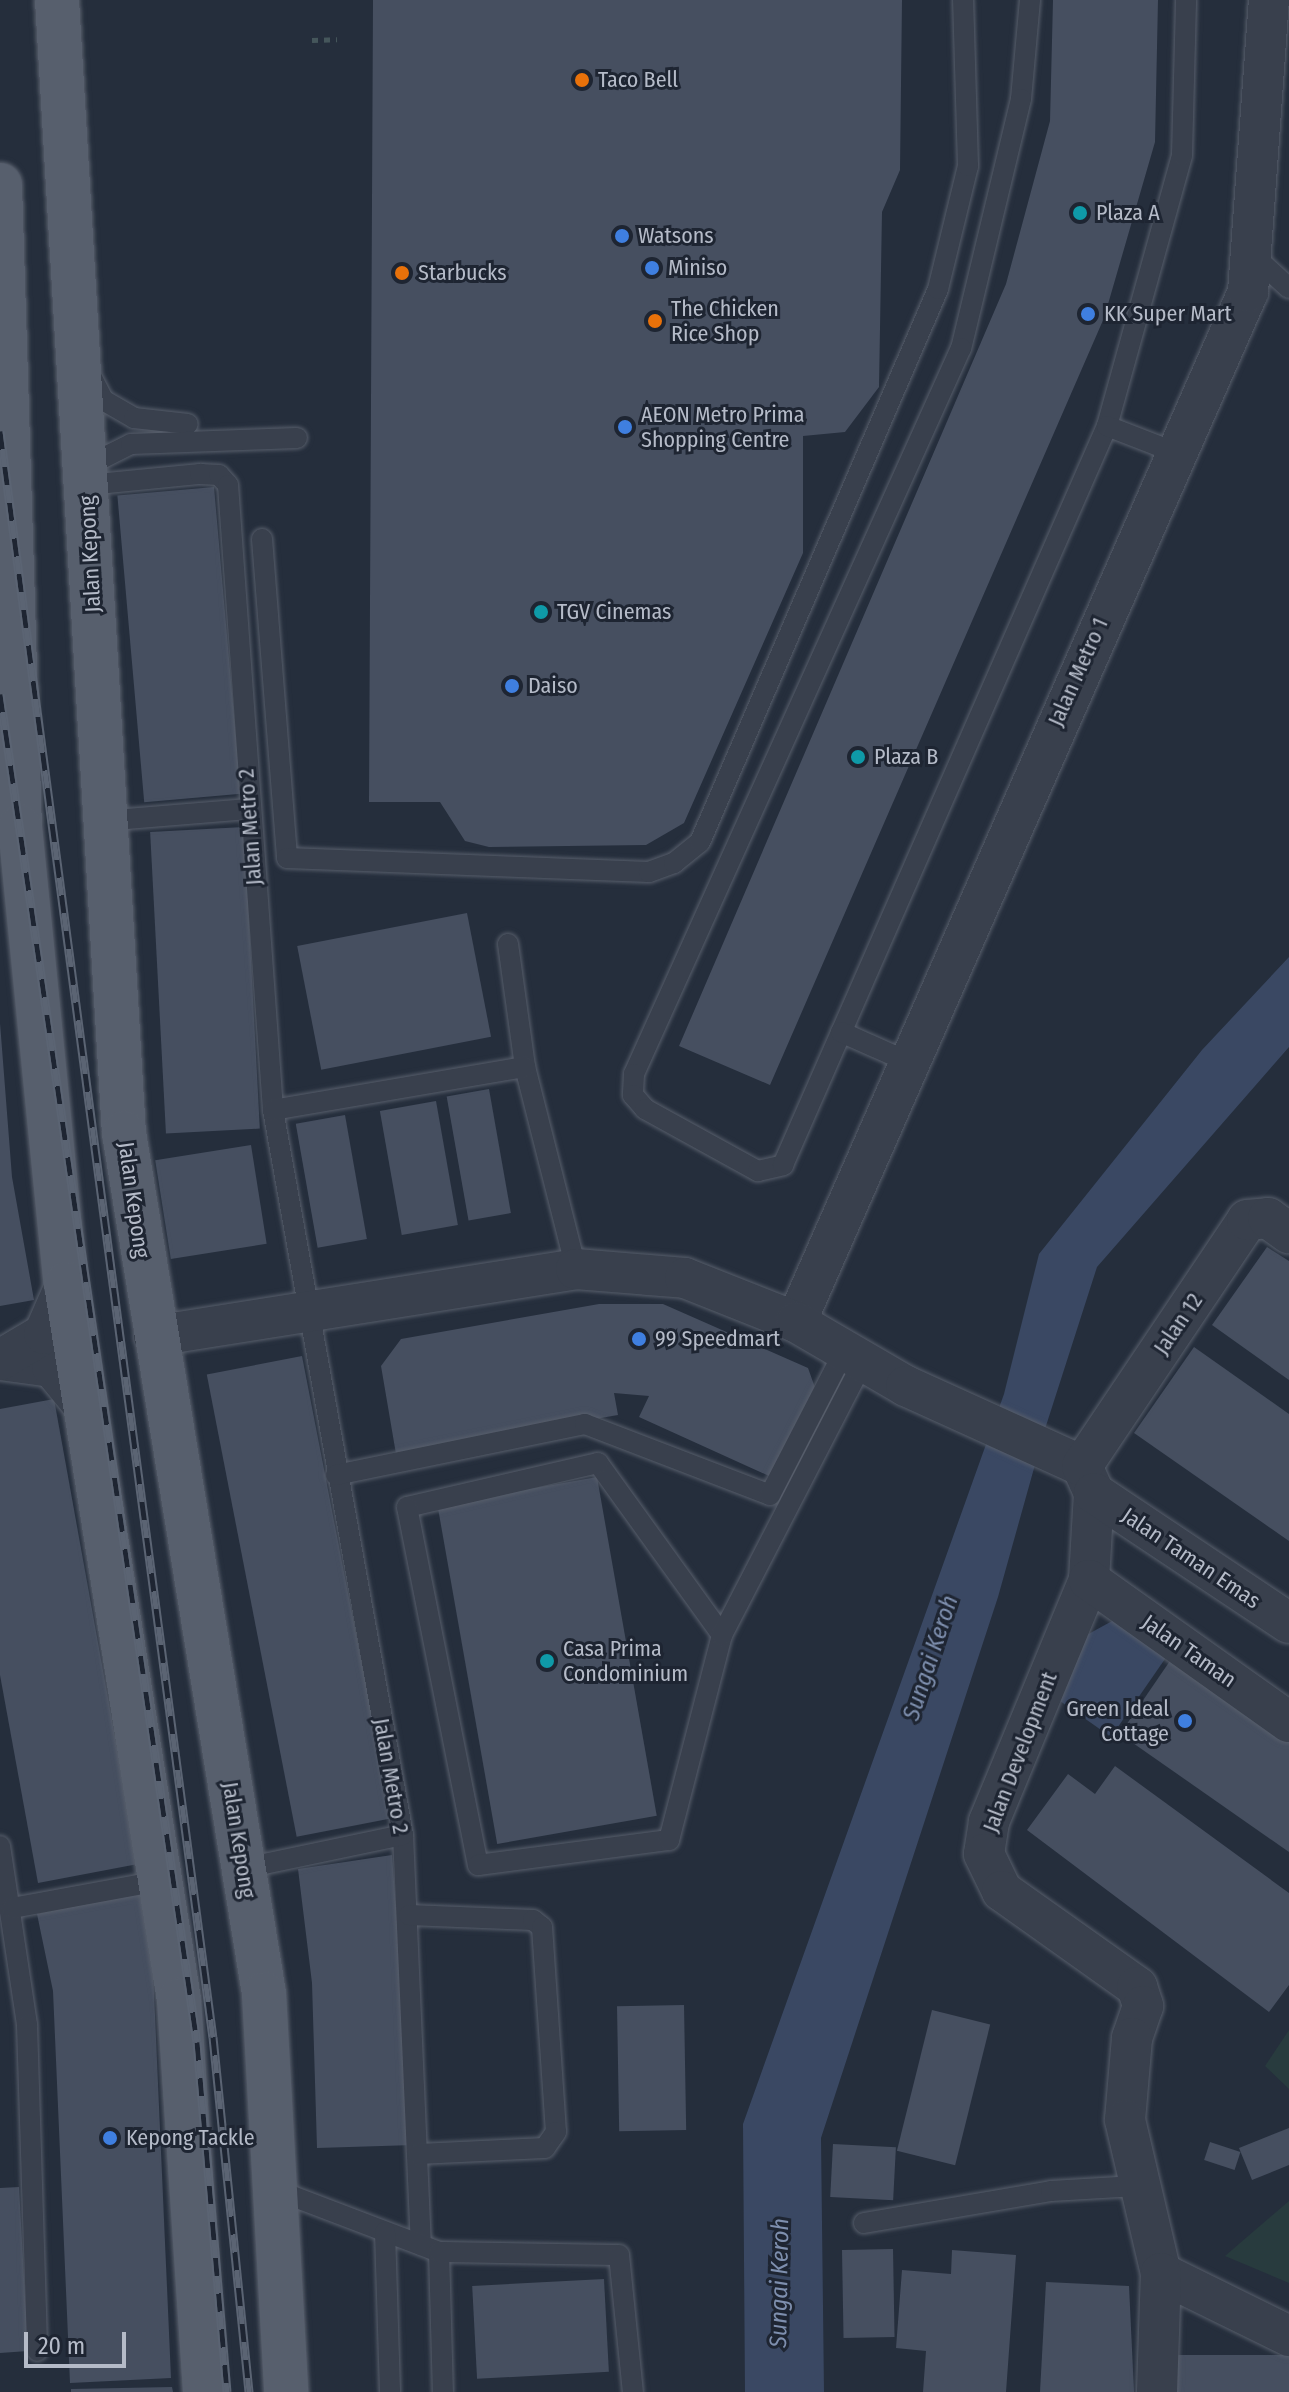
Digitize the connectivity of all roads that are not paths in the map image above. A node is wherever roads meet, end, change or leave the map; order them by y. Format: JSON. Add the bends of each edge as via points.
{"nodes":[{"id":1,"x":57,"y":0,"type":"edge"},
{"id":2,"x":963,"y":0,"type":"edge"},
{"id":3,"x":1030,"y":0,"type":"edge"},
{"id":4,"x":1186,"y":0,"type":"edge"},
{"id":5,"x":1269,"y":0,"type":"edge"},
{"id":6,"x":0,"y":185,"type":"edge"},
{"id":7,"x":1255,"y":257,"type":"junction"},
{"id":8,"x":1289,"y":288,"type":"edge"},
{"id":9,"x":81,"y":356,"type":"junction"},
{"id":10,"x":188,"y":424,"type":"dead end"},
{"id":11,"x":1107,"y":426,"type":"junction"},
{"id":12,"x":297,"y":438,"type":"dead end"},
{"id":13,"x":1174,"y":452,"type":"junction"},
{"id":14,"x":86,"y":476,"type":"junction"},
{"id":15,"x":262,"y":539,"type":"dead end"},
{"id":16,"x":5,"y":656,"type":"edge"},
{"id":17,"x":0,"y":782,"type":"edge"},
{"id":18,"x":248,"y":809,"type":"junction"},
{"id":19,"x":103,"y":821,"type":"junction"},
{"id":20,"x":20,"y":827,"type":"junction"},
{"id":21,"x":508,"y":944,"type":"dead end"},
{"id":22,"x":841,"y":1032,"type":"junction"},
{"id":23,"x":906,"y":1061,"type":"junction"},
{"id":24,"x":525,"y":1067,"type":"junction"},
{"id":25,"x":273,"y":1110,"type":"junction"},
{"id":26,"x":1289,"y":1233,"type":"edge"},
{"id":27,"x":576,"y":1269,"type":"junction"},
{"id":28,"x":66,"y":1284,"type":"junction"},
{"id":29,"x":304,"y":1313,"type":"junction"},
{"id":30,"x":796,"y":1322,"type":"junction"},
{"id":31,"x":154,"y":1336,"type":"junction"},
{"id":32,"x":854,"y":1356,"type":"junction"},
{"id":33,"x":88,"y":1411,"type":"junction"},
{"id":34,"x":1081,"y":1471,"type":"junction"},
{"id":35,"x":336,"y":1475,"type":"junction"},
{"id":36,"x":1089,"y":1580,"type":"junction"},
{"id":37,"x":1289,"y":1623,"type":"edge"},
{"id":38,"x":722,"y":1635,"type":"junction"},
{"id":39,"x":1289,"y":1722,"type":"edge"},
{"id":40,"x":403,"y":1835,"type":"junction"},
{"id":41,"x":0,"y":1846,"type":"edge"},
{"id":42,"x":245,"y":1868,"type":"junction"},
{"id":43,"x":164,"y":1880,"type":"junction"},
{"id":44,"x":12,"y":1908,"type":"junction"},
{"id":45,"x":409,"y":1915,"type":"junction"},
{"id":46,"x":418,"y":2154,"type":"junction"},
{"id":47,"x":1136,"y":2186,"type":"junction"},
{"id":48,"x":276,"y":2190,"type":"junction"},
{"id":49,"x":864,"y":2223,"type":"dead end"},
{"id":50,"x":385,"y":2232,"type":"junction"},
{"id":51,"x":430,"y":2249,"type":"junction"},
{"id":52,"x":1161,"y":2273,"type":"junction"},
{"id":53,"x":1289,"y":2336,"type":"edge"},
{"id":54,"x":37,"y":2351,"type":"dead end"},
{"id":55,"x":205,"y":2392,"type":"edge"},
{"id":56,"x":286,"y":2392,"type":"edge"},
{"id":57,"x":390,"y":2392,"type":"edge"},
{"id":58,"x":443,"y":2392,"type":"edge"},
{"id":59,"x":633,"y":2392,"type":"edge"},
{"id":60,"x":1157,"y":2392,"type":"edge"}],
"edges":[{"from":1,"to":9,"type":"main road","name":"Jalan Kepong"},
{"from":2,"to":15,"type":"lane","via":[[968,166],[938,289],[700,842],[674,863],[649,872],[287,858]]},
{"from":3,"to":22,"type":"lane","via":[[1021,99],[961,348],[646,1046],[633,1095],[658,1116],[771,1171],[783,1165]]},
{"from":4,"to":11,"type":"lane","via":[[1182,155]]},
{"from":5,"to":7,"type":"street","name":"Jalan Metro 1"},
{"from":6,"to":16,"type":"main road"},
{"from":7,"to":8,"type":"lane"},
{"from":7,"to":13,"type":"street","name":"Jalan Metro 1","via":[[1248,292]]},
{"from":9,"to":10,"type":"lane","via":[[103,400],[134,418]]},
{"from":9,"to":14,"type":"main road","name":"Jalan Kepong"},
{"from":11,"to":13,"type":"lane"},
{"from":11,"to":22,"type":"lane"},
{"from":12,"to":14,"type":"lane","via":[[131,444]]},
{"from":13,"to":23,"type":"street","name":"Jalan Metro 1"},
{"from":14,"to":18,"type":"lane","name":"Jalan Metro 2","via":[[219,475],[228,485]]},
{"from":14,"to":19,"type":"main road","name":"Jalan Kepong"},
{"from":16,"to":20,"type":"main road"},
{"from":17,"to":20,"type":"street"},
{"from":18,"to":19,"type":"lane"},
{"from":18,"to":25,"type":"lane","name":"Jalan Metro 2"},
{"from":19,"to":31,"type":"main road","name":"Jalan Kepong","via":[[124,1133]]},
{"from":20,"to":28,"type":"main road"},
{"from":21,"to":24,"type":"lane"},
{"from":22,"to":23,"type":"lane"},
{"from":23,"to":30,"type":"street","name":"Jalan Metro 1"},
{"from":24,"to":25,"type":"lane"},
{"from":24,"to":27,"type":"lane"},
{"from":25,"to":29,"type":"lane","name":"Jalan Metro 2"},
{"from":26,"to":34,"type":"street","name":"Jalan 12","via":[[1268,1218],[1247,1220]]},
{"from":27,"to":29,"type":"street"},
{"from":27,"to":30,"type":"street","via":[[685,1278]]},
{"from":28,"to":33,"type":"main road"},
{"from":28,"to":33,"type":"street","via":[[44,1334],[0,1360],[52,1367]]},
{"from":29,"to":31,"type":"street"},
{"from":29,"to":35,"type":"lane","name":"Jalan Metro 2"},
{"from":30,"to":32,"type":"street"},
{"from":31,"to":42,"type":"main road","name":"Jalan Kepong"},
{"from":32,"to":34,"type":"street","name":"Jalan Taman Emas"},
{"from":32,"to":35,"type":"lane","via":[[770,1495],[585,1424]]},
{"from":32,"to":38,"type":"lane"},
{"from":33,"to":43,"type":"main road"},
{"from":34,"to":36,"type":"street","name":"Jalan Development"},
{"from":34,"to":37,"type":"street","name":"Jalan Taman Emas"},
{"from":35,"to":40,"type":"lane","name":"Jalan Metro 2"},
{"from":36,"to":39,"type":"street","name":"Jalan Taman"},
{"from":36,"to":47,"type":"street","name":"Jalan Development","via":[[989,1822],[984,1854],[1002,1891],[1137,1987],[1143,2006],[1132,2038],[1125,2120]]},
{"from":38,"to":38,"type":"lane","via":[[671,1839],[482,1868],[407,1507],[598,1463]]},
{"from":40,"to":42,"type":"lane"},
{"from":40,"to":45,"type":"lane","name":"Jalan Metro 2"},
{"from":41,"to":44,"type":"lane"},
{"from":42,"to":48,"type":"main road","name":"Jalan Kepong","via":[[264,1994]]},
{"from":43,"to":44,"type":"lane"},
{"from":43,"to":55,"type":"main road","via":[[179,2000]]},
{"from":44,"to":54,"type":"lane","via":[[27,2025]]},
{"from":45,"to":46,"type":"lane","name":"Jalan Metro 2"},
{"from":45,"to":46,"type":"lane","via":[[533,1920],[542,1927],[556,2132],[545,2148]]},
{"from":46,"to":51,"type":"lane","name":"Jalan Metro 2"},
{"from":47,"to":49,"type":"lane","via":[[1051,2191]]},
{"from":47,"to":52,"type":"street","name":"Jalan Development"},
{"from":48,"to":50,"type":"lane"},
{"from":48,"to":56,"type":"main road","name":"Jalan Kepong"},
{"from":50,"to":51,"type":"lane"},
{"from":50,"to":57,"type":"lane"},
{"from":51,"to":58,"type":"lane","name":"Jalan Metro 2"},
{"from":51,"to":59,"type":"lane","via":[[619,2255]]},
{"from":52,"to":53,"type":"street"},
{"from":52,"to":60,"type":"street","name":"Jalan Development"}]}
